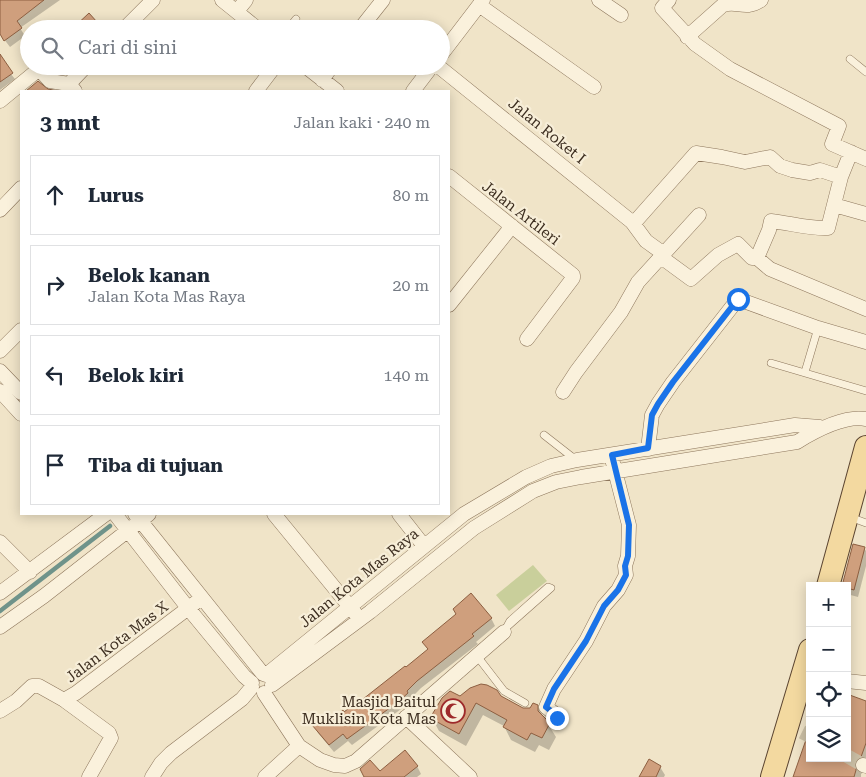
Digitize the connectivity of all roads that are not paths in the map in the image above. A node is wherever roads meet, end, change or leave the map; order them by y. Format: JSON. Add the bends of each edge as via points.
{"nodes":[{"id":1,"x":153,"y":0,"type":"edge"},
{"id":2,"x":222,"y":0,"type":"edge"},
{"id":3,"x":246,"y":0,"type":"edge"},
{"id":4,"x":383,"y":0,"type":"edge"},
{"id":5,"x":600,"y":0,"type":"edge"},
{"id":6,"x":669,"y":0,"type":"edge"},
{"id":7,"x":761,"y":0,"type":"edge"},
{"id":8,"x":481,"y":2,"type":"edge"},
{"id":9,"x":237,"y":11,"type":"junction"},
{"id":10,"x":621,"y":15,"type":"dead end"},
{"id":11,"x":133,"y":20,"type":"edge"},
{"id":12,"x":248,"y":20,"type":"edge"},
{"id":13,"x":367,"y":20,"type":"edge"},
{"id":14,"x":687,"y":37,"type":"junction"},
{"id":15,"x":450,"y":43,"type":"edge"},
{"id":16,"x":850,"y":59,"type":"dead end"},
{"id":17,"x":866,"y":72,"type":"edge"},
{"id":18,"x":34,"y":75,"type":"edge"},
{"id":19,"x":45,"y":75,"type":"edge"},
{"id":20,"x":80,"y":75,"type":"edge"},
{"id":21,"x":269,"y":75,"type":"edge"},
{"id":22,"x":316,"y":75,"type":"edge"},
{"id":23,"x":326,"y":75,"type":"edge"},
{"id":24,"x":425,"y":75,"type":"edge"},
{"id":25,"x":449,"y":75,"type":"edge"},
{"id":26,"x":322,"y":80,"type":"junction"},
{"id":27,"x":72,"y":87,"type":"edge"},
{"id":28,"x":594,"y":87,"type":"dead end"},
{"id":29,"x":257,"y":90,"type":"edge"},
{"id":30,"x":334,"y":90,"type":"edge"},
{"id":31,"x":414,"y":90,"type":"edge"},
{"id":32,"x":0,"y":101,"type":"edge"},
{"id":33,"x":851,"y":152,"type":"junction"},
{"id":34,"x":866,"y":158,"type":"edge"},
{"id":35,"x":841,"y":177,"type":"junction"},
{"id":36,"x":450,"y":179,"type":"edge"},
{"id":37,"x":20,"y":189,"type":"edge"},
{"id":38,"x":834,"y":205,"type":"junction"},
{"id":39,"x":0,"y":210,"type":"edge"},
{"id":40,"x":699,"y":214,"type":"dead end"},
{"id":41,"x":866,"y":214,"type":"edge"},
{"id":42,"x":634,"y":223,"type":"junction"},
{"id":43,"x":512,"y":226,"type":"junction"},
{"id":44,"x":662,"y":256,"type":"junction"},
{"id":45,"x":757,"y":258,"type":"junction"},
{"id":46,"x":450,"y":304,"type":"edge"},
{"id":47,"x":866,"y":309,"type":"edge"},
{"id":48,"x":818,"y":328,"type":"junction"},
{"id":49,"x":20,"y":331,"type":"edge"},
{"id":50,"x":527,"y":339,"type":"dead end"},
{"id":51,"x":866,"y":342,"type":"edge"},
{"id":52,"x":0,"y":351,"type":"edge"},
{"id":53,"x":771,"y":363,"type":"dead end"},
{"id":54,"x":0,"y":371,"type":"edge"},
{"id":55,"x":805,"y":372,"type":"junction"},
{"id":56,"x":866,"y":391,"type":"edge"},
{"id":57,"x":0,"y":392,"type":"edge"},
{"id":58,"x":20,"y":392,"type":"edge"},
{"id":59,"x":562,"y":392,"type":"dead end"},
{"id":60,"x":20,"y":413,"type":"edge"},
{"id":61,"x":866,"y":419,"type":"edge"},
{"id":62,"x":820,"y":428,"type":"junction"},
{"id":63,"x":544,"y":435,"type":"dead end"},
{"id":64,"x":648,"y":448,"type":"junction"},
{"id":65,"x":612,"y":455,"type":"junction"},
{"id":66,"x":865,"y":457,"type":"edge"},
{"id":67,"x":577,"y":460,"type":"junction"},
{"id":68,"x":615,"y":472,"type":"junction"},
{"id":69,"x":105,"y":515,"type":"edge"},
{"id":70,"x":116,"y":515,"type":"edge"},
{"id":71,"x":275,"y":515,"type":"edge"},
{"id":72,"x":401,"y":515,"type":"edge"},
{"id":73,"x":142,"y":516,"type":"edge"},
{"id":74,"x":857,"y":520,"type":"edge"},
{"id":75,"x":128,"y":530,"type":"junction"},
{"id":76,"x":0,"y":542,"type":"edge"},
{"id":77,"x":424,"y":546,"type":"junction"},
{"id":78,"x":30,"y":572,"type":"junction"},
{"id":79,"x":830,"y":582,"type":"edge"},
{"id":80,"x":0,"y":594,"type":"edge"},
{"id":81,"x":202,"y":598,"type":"junction"},
{"id":82,"x":349,"y":606,"type":"junction"},
{"id":83,"x":188,"y":608,"type":"junction"},
{"id":84,"x":360,"y":619,"type":"junction"},
{"id":85,"x":0,"y":627,"type":"edge"},
{"id":86,"x":506,"y":629,"type":"junction"},
{"id":87,"x":477,"y":656,"type":"junction"},
{"id":88,"x":806,"y":676,"type":"edge"},
{"id":89,"x":851,"y":681,"type":"edge"},
{"id":90,"x":866,"y":683,"type":"edge"},
{"id":91,"x":262,"y":685,"type":"junction"},
{"id":92,"x":64,"y":700,"type":"junction"},
{"id":93,"x":525,"y":703,"type":"dead end"},
{"id":94,"x":0,"y":711,"type":"edge"},
{"id":95,"x":406,"y":717,"type":"junction"},
{"id":96,"x":557,"y":718,"type":"dead end"},
{"id":97,"x":299,"y":746,"type":"junction"},
{"id":98,"x":89,"y":777,"type":"edge"},
{"id":99,"x":152,"y":777,"type":"edge"},
{"id":100,"x":265,"y":777,"type":"edge"},
{"id":101,"x":470,"y":777,"type":"edge"},
{"id":102,"x":772,"y":777,"type":"edge"}],
"edges":[{"from":1,"to":11,"type":"street"},
{"from":2,"to":9,"type":"street"},
{"from":3,"to":9,"type":"street"},
{"from":4,"to":13,"type":"street"},
{"from":5,"to":10,"type":"street"},
{"from":6,"to":14,"type":"street","via":[[662,8]]},
{"from":7,"to":14,"type":"street","via":[[747,6],[723,5]]},
{"from":8,"to":15,"type":"street"},
{"from":8,"to":28,"type":"street"},
{"from":9,"to":12,"type":"street"},
{"from":14,"to":33,"type":"street","via":[[730,69],[839,126],[832,144]]},
{"from":16,"to":17,"type":"lane"},
{"from":18,"to":32,"type":"street"},
{"from":19,"to":27,"type":"street","via":[[50,81]]},
{"from":20,"to":27,"type":"street"},
{"from":21,"to":29,"type":"street"},
{"from":22,"to":26,"type":"street"},
{"from":23,"to":26,"type":"street"},
{"from":24,"to":31,"type":"street"},
{"from":25,"to":42,"type":"street","name":"Jalan Roket I"},
{"from":26,"to":30,"type":"street"},
{"from":33,"to":34,"type":"street"},
{"from":33,"to":35,"type":"street"},
{"from":35,"to":38,"type":"street"},
{"from":35,"to":42,"type":"street","via":[[820,170],[810,173],[792,170],[780,166],[770,157],[745,162],[696,153]]},
{"from":36,"to":43,"type":"street","name":"Jalan Artileri"},
{"from":37,"to":39,"type":"street"},
{"from":38,"to":41,"type":"street"},
{"from":38,"to":45,"type":"street","via":[[828,228],[771,221]]},
{"from":40,"to":44,"type":"street"},
{"from":42,"to":44,"type":"street","name":"Jalan Roket I","via":[[646,242]]},
{"from":43,"to":46,"type":"street"},
{"from":43,"to":50,"type":"street","name":"Jalan Artileri","via":[[573,275]]},
{"from":44,"to":45,"type":"street","name":"Jalan Roket I","via":[[691,279],[718,255],[738,244],[752,258]]},
{"from":44,"to":59,"type":"street","via":[[638,282],[621,312]]},
{"from":45,"to":47,"type":"street","via":[[770,269]]},
{"from":48,"to":51,"type":"street"},
{"from":48,"to":55,"type":"lane"},
{"from":48,"to":64,"type":"street","via":[[738,299],[658,404],[652,415]]},
{"from":49,"to":52,"type":"street"},
{"from":53,"to":55,"type":"lane"},
{"from":54,"to":58,"type":"street"},
{"from":55,"to":56,"type":"lane"},
{"from":57,"to":60,"type":"street"},
{"from":61,"to":62,"type":"street","name":"Jalan Kota Mas Raya","via":[[858,418]]},
{"from":62,"to":64,"type":"street","name":"Jalan Kota Mas Raya","via":[[795,425]]},
{"from":62,"to":68,"type":"street","name":"Jalan Kota Mas Raya","via":[[797,442]]},
{"from":63,"to":67,"type":"lane"},
{"from":64,"to":65,"type":"street","name":"Jalan Kota Mas Raya"},
{"from":65,"to":67,"type":"street","name":"Jalan Kota Mas Raya"},
{"from":65,"to":68,"type":"street"},
{"from":66,"to":74,"type":"main road"},
{"from":67,"to":77,"type":"street","name":"Jalan Kota Mas Raya","via":[[551,466],[526,477],[464,514]]},
{"from":68,"to":84,"type":"street","name":"Jalan Kota Mas Raya","via":[[556,482],[533,491],[474,528]]},
{"from":68,"to":96,"type":"street","via":[[629,525],[626,575],[554,689],[546,707]]},
{"from":69,"to":78,"type":"street"},
{"from":70,"to":75,"type":"street"},
{"from":71,"to":82,"type":"street"},
{"from":72,"to":77,"type":"street"},
{"from":73,"to":75,"type":"street"},
{"from":73,"to":81,"type":"street"},
{"from":74,"to":79,"type":"main road"},
{"from":75,"to":83,"type":"street"},
{"from":75,"to":85,"type":"street"},
{"from":76,"to":78,"type":"street"},
{"from":77,"to":82,"type":"street","name":"Jalan Kota Mas Raya"},
{"from":78,"to":80,"type":"street"},
{"from":81,"to":83,"type":"street","name":"Jalan Kota Mas X"},
{"from":81,"to":91,"type":"street"},
{"from":82,"to":84,"type":"street"},
{"from":82,"to":91,"type":"street","name":"Jalan Kota Mas Raya"},
{"from":83,"to":91,"type":"street","via":[[244,676]]},
{"from":83,"to":92,"type":"street","name":"Jalan Kota Mas X"},
{"from":84,"to":91,"type":"street","name":"Jalan Kota Mas Raya","via":[[285,677]]},
{"from":86,"to":86,"type":"lane","via":[[550,589],[551,588],[548,587],[510,621]]},
{"from":86,"to":87,"type":"street"},
{"from":87,"to":93,"type":"lane","via":[[504,691]]},
{"from":87,"to":95,"type":"street"},
{"from":88,"to":102,"type":"main road","via":[[795,728]]},
{"from":89,"to":90,"type":"street"},
{"from":91,"to":97,"type":"street","via":[[273,709]]},
{"from":91,"to":99,"type":"street","via":[[171,753]]},
{"from":92,"to":94,"type":"street","via":[[36,685]]},
{"from":92,"to":98,"type":"street","via":[[111,738]]},
{"from":95,"to":97,"type":"street","via":[[356,761],[345,766],[320,760]]},
{"from":95,"to":101,"type":"street"},
{"from":97,"to":100,"type":"street"}]}
